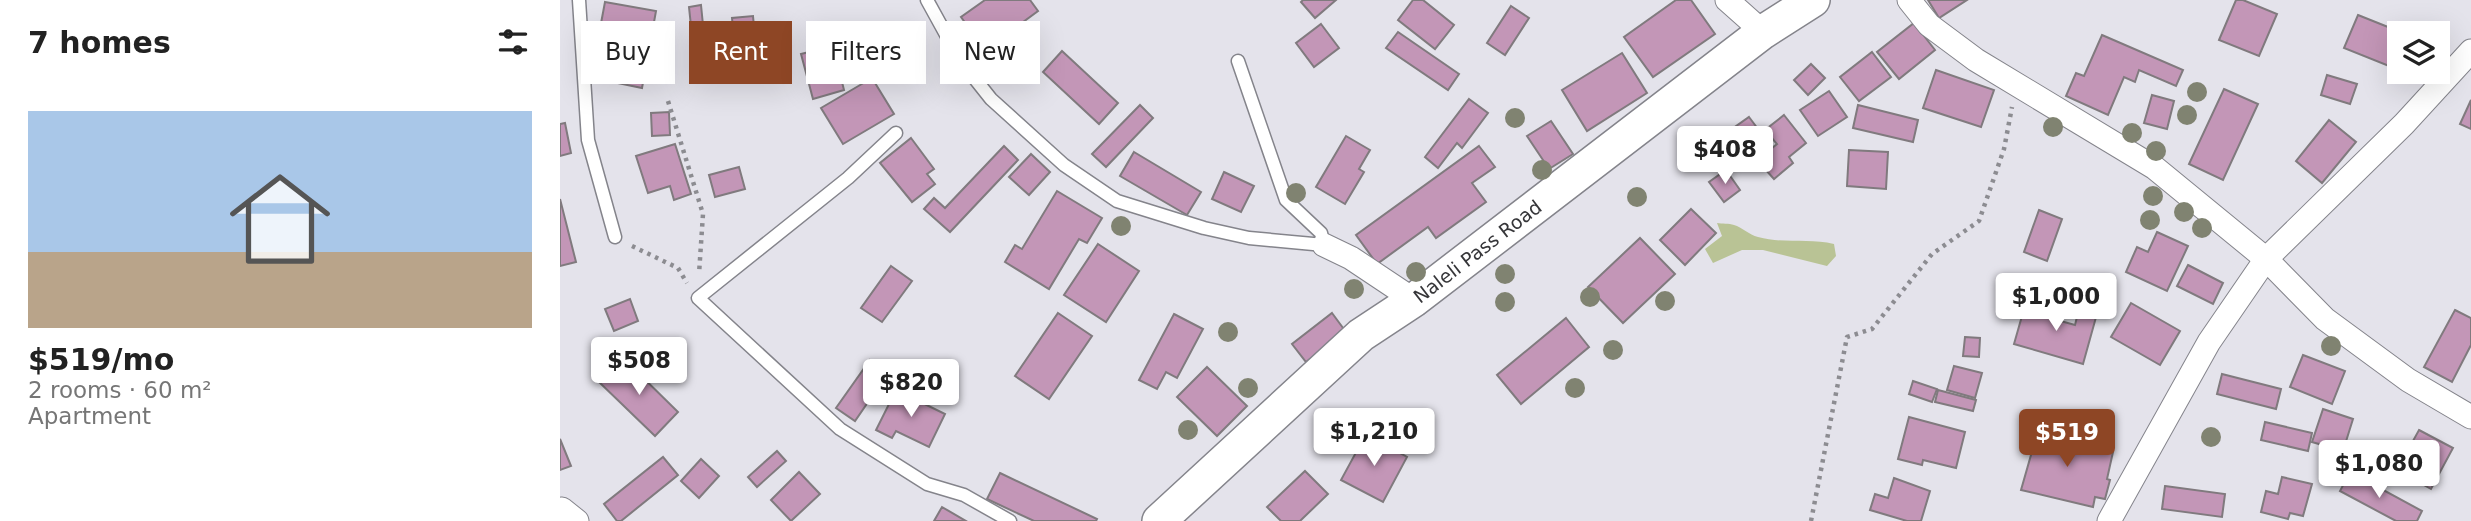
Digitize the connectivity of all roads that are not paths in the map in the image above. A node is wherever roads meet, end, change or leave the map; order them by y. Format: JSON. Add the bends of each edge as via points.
{"nodes":[{"id":1,"x":579,"y":0,"type":"edge"},
{"id":2,"x":927,"y":0,"type":"edge"},
{"id":3,"x":1727,"y":0,"type":"edge"},
{"id":4,"x":1813,"y":0,"type":"edge"},
{"id":5,"x":1909,"y":0,"type":"edge"},
{"id":6,"x":1763,"y":32,"type":"junction"},
{"id":7,"x":2471,"y":51,"type":"edge"},
{"id":8,"x":1238,"y":61,"type":"dead end"},
{"id":9,"x":896,"y":133,"type":"dead end"},
{"id":10,"x":615,"y":237,"type":"road end"},
{"id":11,"x":1324,"y":245,"type":"junction"},
{"id":12,"x":2266,"y":259,"type":"junction"},
{"id":13,"x":1414,"y":300,"type":"junction"},
{"id":14,"x":2471,"y":417,"type":"edge"},
{"id":15,"x":1010,"y":521,"type":"edge"},
{"id":16,"x":1159,"y":521,"type":"edge"},
{"id":17,"x":2109,"y":521,"type":"edge"}],
"edges":[{"from":1,"to":10,"type":"lane","via":[[588,140]]},
{"from":2,"to":11,"type":"lane","via":[[960,60],[991,99],[1064,165],[1117,201],[1250,238]]},
{"from":3,"to":6,"type":"street"},
{"from":4,"to":6,"type":"main road","name":"Naleli Pass Road"},
{"from":5,"to":12,"type":"street","via":[[1950,43],[2155,168]]},
{"from":6,"to":13,"type":"main road","name":"Naleli Pass Road"},
{"from":7,"to":12,"type":"street","via":[[2404,124]]},
{"from":8,"to":11,"type":"lane","via":[[1286,200],[1321,233]]},
{"from":9,"to":15,"type":"lane","via":[[848,178],[698,298],[840,429],[927,484],[964,495]]},
{"from":11,"to":13,"type":"street"},
{"from":12,"to":14,"type":"street","via":[[2325,320],[2357,345]]},
{"from":12,"to":17,"type":"street","via":[[2209,342]]},
{"from":13,"to":16,"type":"main road","name":"Naleli Pass Road","via":[[1361,335]]}]}
